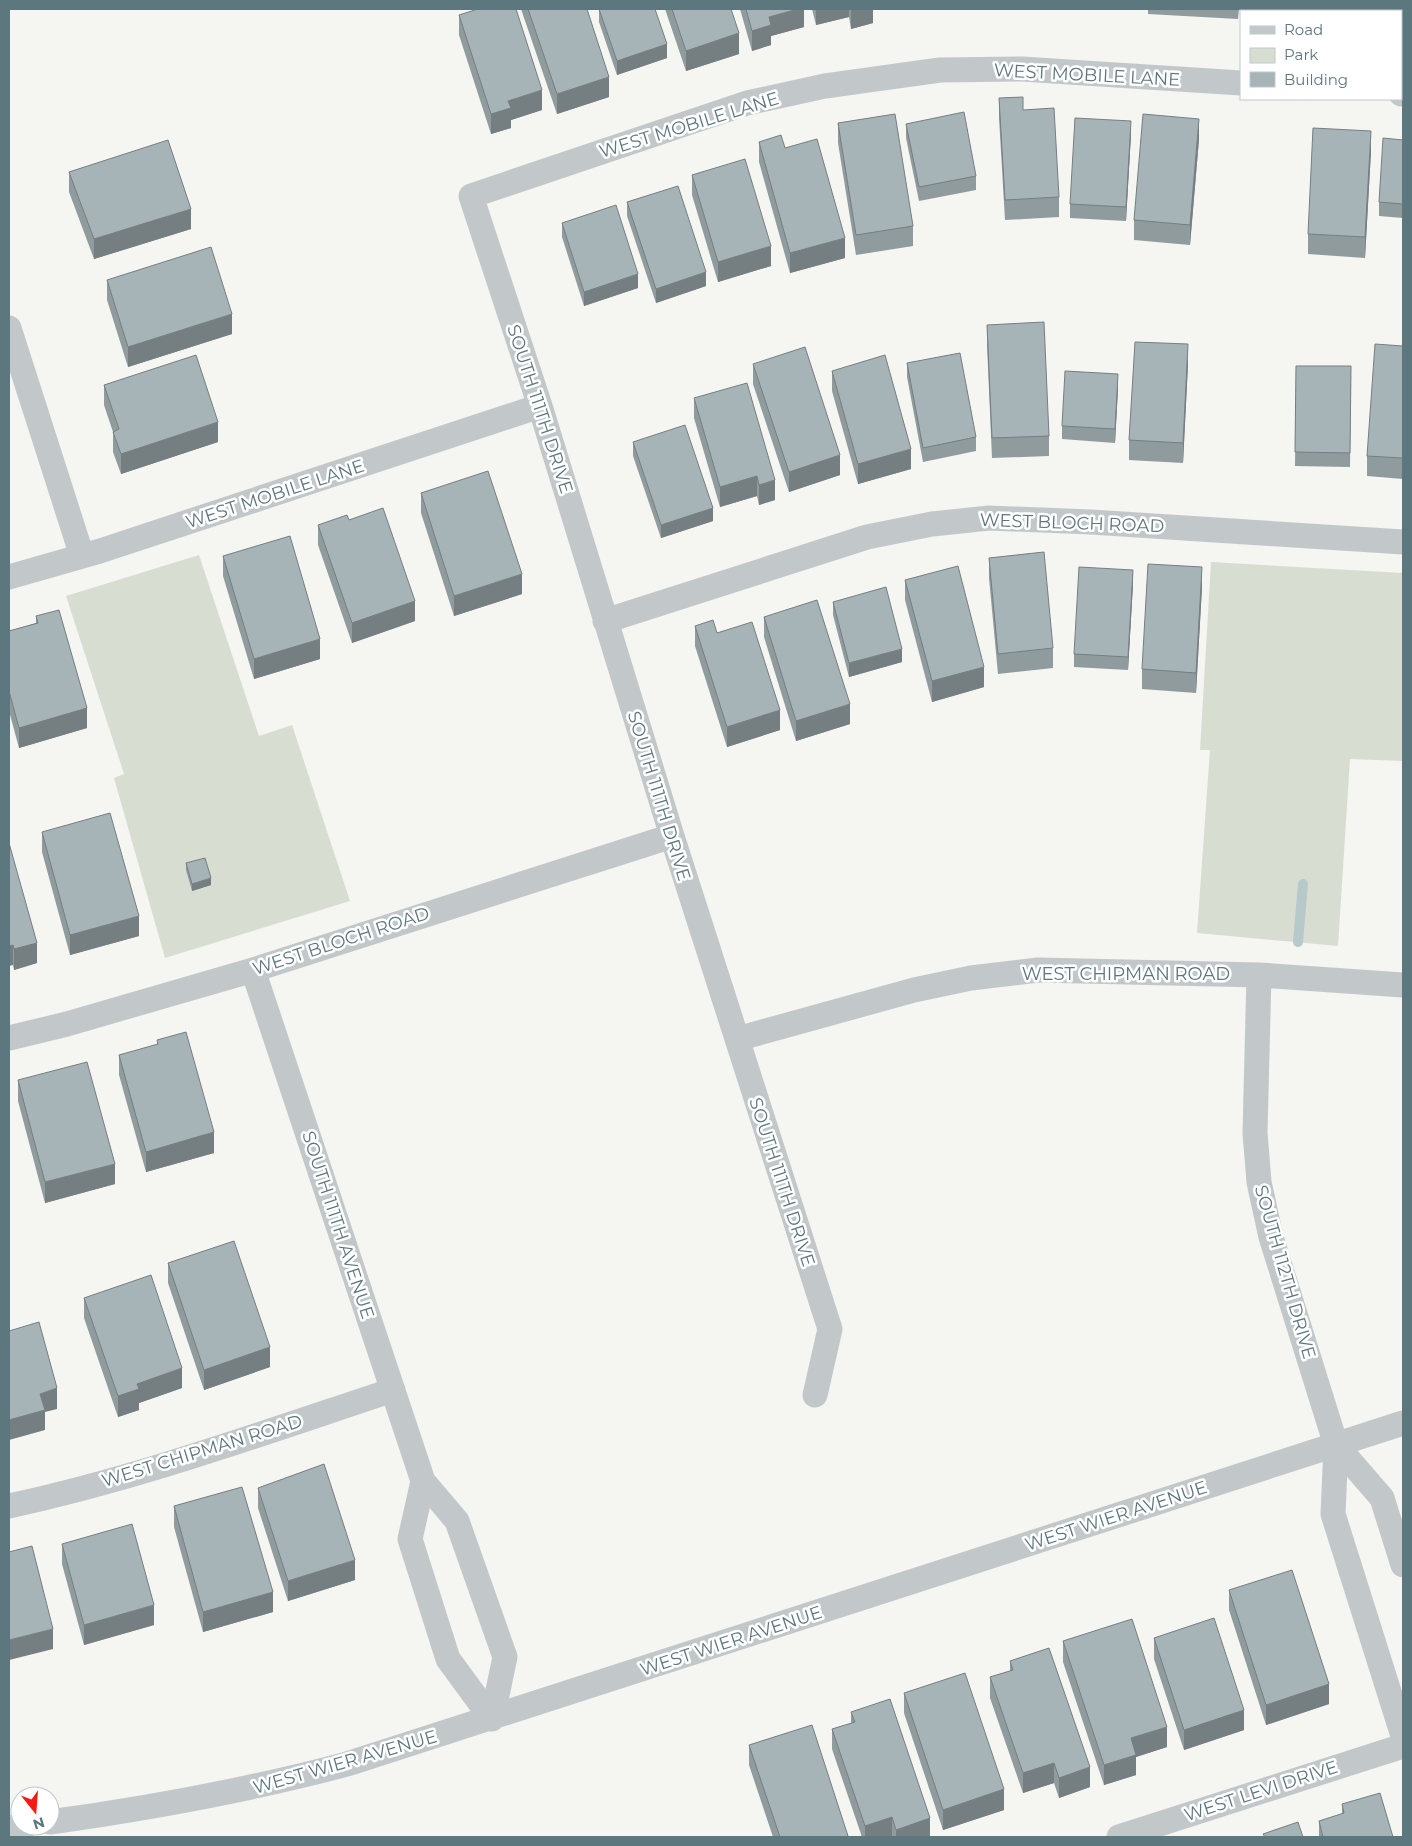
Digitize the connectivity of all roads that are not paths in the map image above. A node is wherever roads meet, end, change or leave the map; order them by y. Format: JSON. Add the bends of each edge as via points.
{"nodes":[{"id":1,"x":1240,"y":83,"type":"edge"},
{"id":2,"x":471,"y":196,"type":"joint"},
{"id":3,"x":9,"y":328,"type":"edge"},
{"id":4,"x":540,"y":406,"type":"junction"},
{"id":5,"x":1403,"y":542,"type":"edge"},
{"id":6,"x":82,"y":556,"type":"junction"},
{"id":7,"x":9,"y":577,"type":"edge"},
{"id":8,"x":605,"y":621,"type":"junction"},
{"id":9,"x":672,"y":836,"type":"junction"},
{"id":10,"x":252,"y":970,"type":"junction"},
{"id":11,"x":1259,"y":975,"type":"junction"},
{"id":12,"x":1403,"y":985,"type":"edge"},
{"id":13,"x":9,"y":1038,"type":"edge"},
{"id":14,"x":737,"y":1039,"type":"junction"},
{"id":15,"x":393,"y":1390,"type":"junction"},
{"id":16,"x":815,"y":1396,"type":"dead end"},
{"id":17,"x":1403,"y":1423,"type":"edge"},
{"id":18,"x":1336,"y":1445,"type":"junction"},
{"id":19,"x":423,"y":1481,"type":"junction"},
{"id":20,"x":9,"y":1506,"type":"edge"},
{"id":21,"x":1403,"y":1565,"type":"edge"},
{"id":22,"x":492,"y":1719,"type":"junction"},
{"id":23,"x":1403,"y":1736,"type":"edge"},
{"id":24,"x":1403,"y":1746,"type":"edge"},
{"id":25,"x":60,"y":1820,"type":"edge"},
{"id":26,"x":1119,"y":1837,"type":"edge"}],
"edges":[{"from":1,"to":2,"type":"street","name":"WEST MOBILE LANE","via":[[1013,69],[940,70],[825,86],[747,103]]},
{"from":2,"to":4,"type":"street","name":"SOUTH 111TH DRIVE"},
{"from":3,"to":6,"type":"street"},
{"from":4,"to":6,"type":"street","name":"WEST MOBILE LANE"},
{"from":4,"to":8,"type":"street","name":"SOUTH 111TH DRIVE"},
{"from":5,"to":8,"type":"street","name":"WEST BLOCH ROAD","via":[[988,518],[932,524],[867,537]]},
{"from":6,"to":7,"type":"street","name":"WEST MOBILE LANE"},
{"from":8,"to":9,"type":"street","name":"SOUTH 111TH DRIVE"},
{"from":9,"to":10,"type":"street","name":"WEST BLOCH ROAD"},
{"from":9,"to":14,"type":"street","name":"SOUTH 111TH DRIVE"},
{"from":10,"to":13,"type":"street","name":"WEST BLOCH ROAD"},
{"from":10,"to":15,"type":"street","name":"SOUTH 111TH AVENUE"},
{"from":11,"to":12,"type":"street","name":"WEST CHIPMAN ROAD"},
{"from":11,"to":14,"type":"street","name":"WEST CHIPMAN ROAD","via":[[1038,970],[971,978],[914,990]]},
{"from":11,"to":18,"type":"street","name":"SOUTH 112TH DRIVE","via":[[1255,1133],[1259,1182],[1271,1237]]},
{"from":14,"to":16,"type":"street","name":"SOUTH 111TH DRIVE","via":[[830,1329]]},
{"from":15,"to":19,"type":"street","name":"SOUTH 111TH AVENUE"},
{"from":15,"to":20,"type":"street","name":"WEST CHIPMAN ROAD","via":[[182,1460],[58,1496]]},
{"from":17,"to":18,"type":"street","name":"WEST WIER AVENUE"},
{"from":18,"to":21,"type":"street","name":"SOUTH 112TH DRIVE","via":[[1382,1498]]},
{"from":18,"to":22,"type":"street","name":"WEST WIER AVENUE"},
{"from":18,"to":23,"type":"street","name":"SOUTH 112TH DRIVE","via":[[1333,1514]]},
{"from":19,"to":22,"type":"street","via":[[410,1539],[448,1659]]},
{"from":19,"to":22,"type":"street","name":"SOUTH 111TH AVENUE","via":[[457,1521],[506,1657]]},
{"from":22,"to":25,"type":"street","name":"WEST WIER AVENUE","via":[[348,1764],[262,1786]]},
{"from":24,"to":26,"type":"street","name":"WEST LEVI DRIVE"}]}
